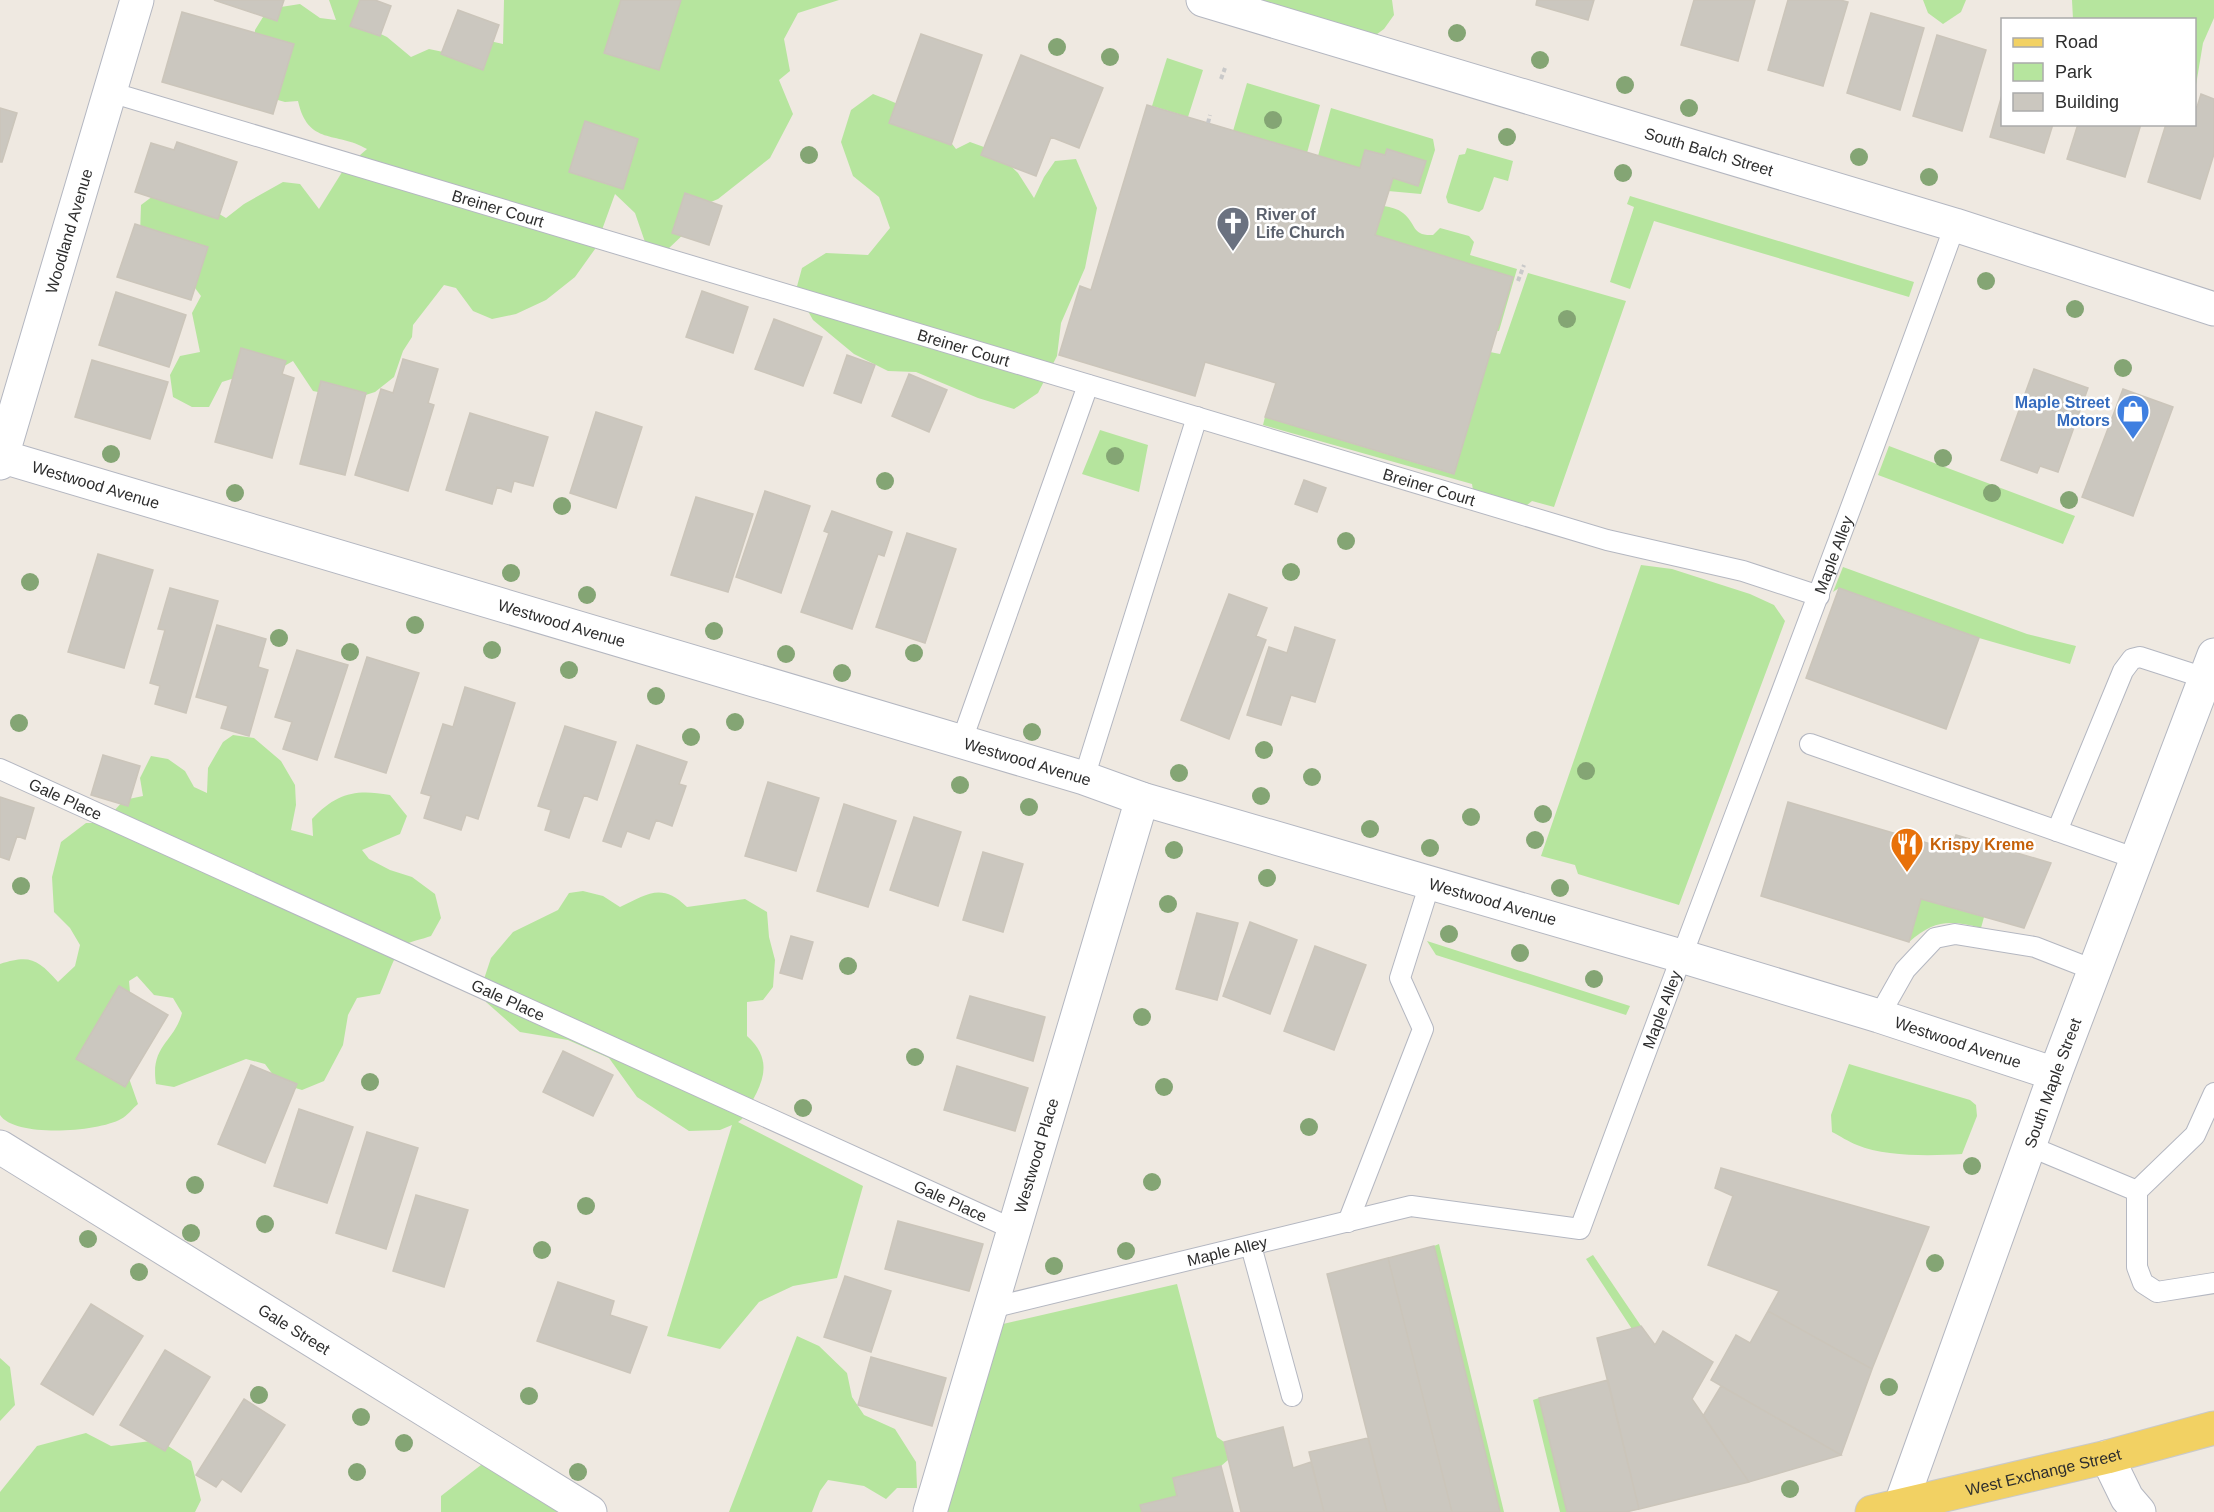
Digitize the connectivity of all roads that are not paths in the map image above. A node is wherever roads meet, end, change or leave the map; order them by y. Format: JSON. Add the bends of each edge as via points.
{"nodes":[{"id":1,"x":137,"y":0,"type":"edge"},
{"id":2,"x":1203,"y":0,"type":"edge"},
{"id":3,"x":110,"y":92,"type":"junction"},
{"id":4,"x":1955,"y":225,"type":"junction"},
{"id":5,"x":2214,"y":309,"type":"edge"},
{"id":6,"x":1088,"y":385,"type":"junction"},
{"id":7,"x":1197,"y":417,"type":"junction"},
{"id":8,"x":1,"y":458,"type":"edge"},
{"id":9,"x":1819,"y":596,"type":"junction"},
{"id":10,"x":2210,"y":667,"type":"edge"},
{"id":11,"x":961,"y":743,"type":"junction"},
{"id":12,"x":1810,"y":744,"type":"dead end"},
{"id":13,"x":0,"y":769,"type":"edge"},
{"id":14,"x":1084,"y":778,"type":"junction"},
{"id":15,"x":1142,"y":799,"type":"junction"},
{"id":16,"x":2057,"y":831,"type":"junction"},
{"id":17,"x":2137,"y":859,"type":"junction"},
{"id":18,"x":1430,"y":883,"type":"junction"},
{"id":19,"x":1681,"y":956,"type":"junction"},
{"id":20,"x":2094,"y":970,"type":"junction"},
{"id":21,"x":1879,"y":1016,"type":"junction"},
{"id":22,"x":2055,"y":1074,"type":"junction"},
{"id":23,"x":2214,"y":1093,"type":"edge"},
{"id":24,"x":2030,"y":1146,"type":"junction"},
{"id":25,"x":0,"y":1147,"type":"edge"},
{"id":26,"x":2137,"y":1191,"type":"junction"},
{"id":27,"x":1348,"y":1222,"type":"junction"},
{"id":28,"x":1015,"y":1230,"type":"junction"},
{"id":29,"x":1251,"y":1246,"type":"junction"},
{"id":30,"x":2214,"y":1283,"type":"edge"},
{"id":31,"x":991,"y":1308,"type":"junction"},
{"id":32,"x":1292,"y":1396,"type":"dead end"},
{"id":33,"x":2214,"y":1428,"type":"edge"},
{"id":34,"x":2107,"y":1457,"type":"junction"},
{"id":35,"x":1890,"y":1509,"type":"edge"},
{"id":36,"x":590,"y":1512,"type":"edge"},
{"id":37,"x":930,"y":1512,"type":"edge"},
{"id":38,"x":2139,"y":1512,"type":"edge"}],
"edges":[{"from":1,"to":3,"type":"street","name":"Woodland Avenue"},
{"from":2,"to":4,"type":"street","name":"South Balch Street"},
{"from":3,"to":6,"type":"lane","name":"Breiner Court"},
{"from":3,"to":8,"type":"street","name":"Woodland Avenue"},
{"from":4,"to":5,"type":"street","name":"South Balch Street"},
{"from":4,"to":9,"type":"lane","name":"Maple Alley"},
{"from":6,"to":7,"type":"lane","name":"Breiner Court"},
{"from":6,"to":11,"type":"lane"},
{"from":7,"to":9,"type":"lane","name":"Breiner Court","via":[[1607,540],[1743,572]]},
{"from":7,"to":14,"type":"lane"},
{"from":8,"to":11,"type":"street","name":"Westwood Avenue"},
{"from":9,"to":19,"type":"lane","name":"Maple Alley"},
{"from":10,"to":16,"type":"lane","via":[[2132,659],[2123,671]]},
{"from":10,"to":17,"type":"street","name":"South Maple Street"},
{"from":11,"to":14,"type":"street","name":"Westwood Avenue"},
{"from":12,"to":16,"type":"lane"},
{"from":13,"to":28,"type":"lane","name":"Gale Place"},
{"from":14,"to":15,"type":"street","name":"Westwood Avenue"},
{"from":15,"to":18,"type":"street","name":"Westwood Avenue"},
{"from":15,"to":28,"type":"street","name":"Westwood Place"},
{"from":16,"to":17,"type":"lane"},
{"from":17,"to":20,"type":"street","name":"South Maple Street"},
{"from":18,"to":19,"type":"street","name":"Westwood Avenue"},
{"from":18,"to":27,"type":"lane","via":[[1400,978],[1423,1029]]},
{"from":19,"to":21,"type":"street","name":"Westwood Avenue"},
{"from":19,"to":27,"type":"lane","name":"Maple Alley","via":[[1580,1229],[1412,1206]]},
{"from":20,"to":21,"type":"lane","via":[[2035,947],[1955,934],[1935,938],[1905,970]]},
{"from":20,"to":22,"type":"street","name":"South Maple Street"},
{"from":21,"to":22,"type":"street","name":"Westwood Avenue"},
{"from":22,"to":24,"type":"street","name":"South Maple Street"},
{"from":23,"to":26,"type":"lane","via":[[2195,1135]]},
{"from":24,"to":26,"type":"lane"},
{"from":24,"to":35,"type":"street","name":"South Maple Street"},
{"from":25,"to":36,"type":"street","name":"Gale Street"},
{"from":26,"to":30,"type":"lane","via":[[2137,1267],[2143,1283],[2157,1292]]},
{"from":27,"to":29,"type":"lane","name":"Maple Alley"},
{"from":28,"to":31,"type":"street","name":"Westwood Place"},
{"from":29,"to":31,"type":"lane","name":"Maple Alley"},
{"from":29,"to":32,"type":"lane"},
{"from":31,"to":37,"type":"street","name":"Westwood Place"},
{"from":33,"to":34,"type":"main road","name":"West Exchange Street"},
{"from":34,"to":35,"type":"main road","name":"West Exchange Street"},
{"from":34,"to":38,"type":"street","via":[[2127,1498]]}]}
